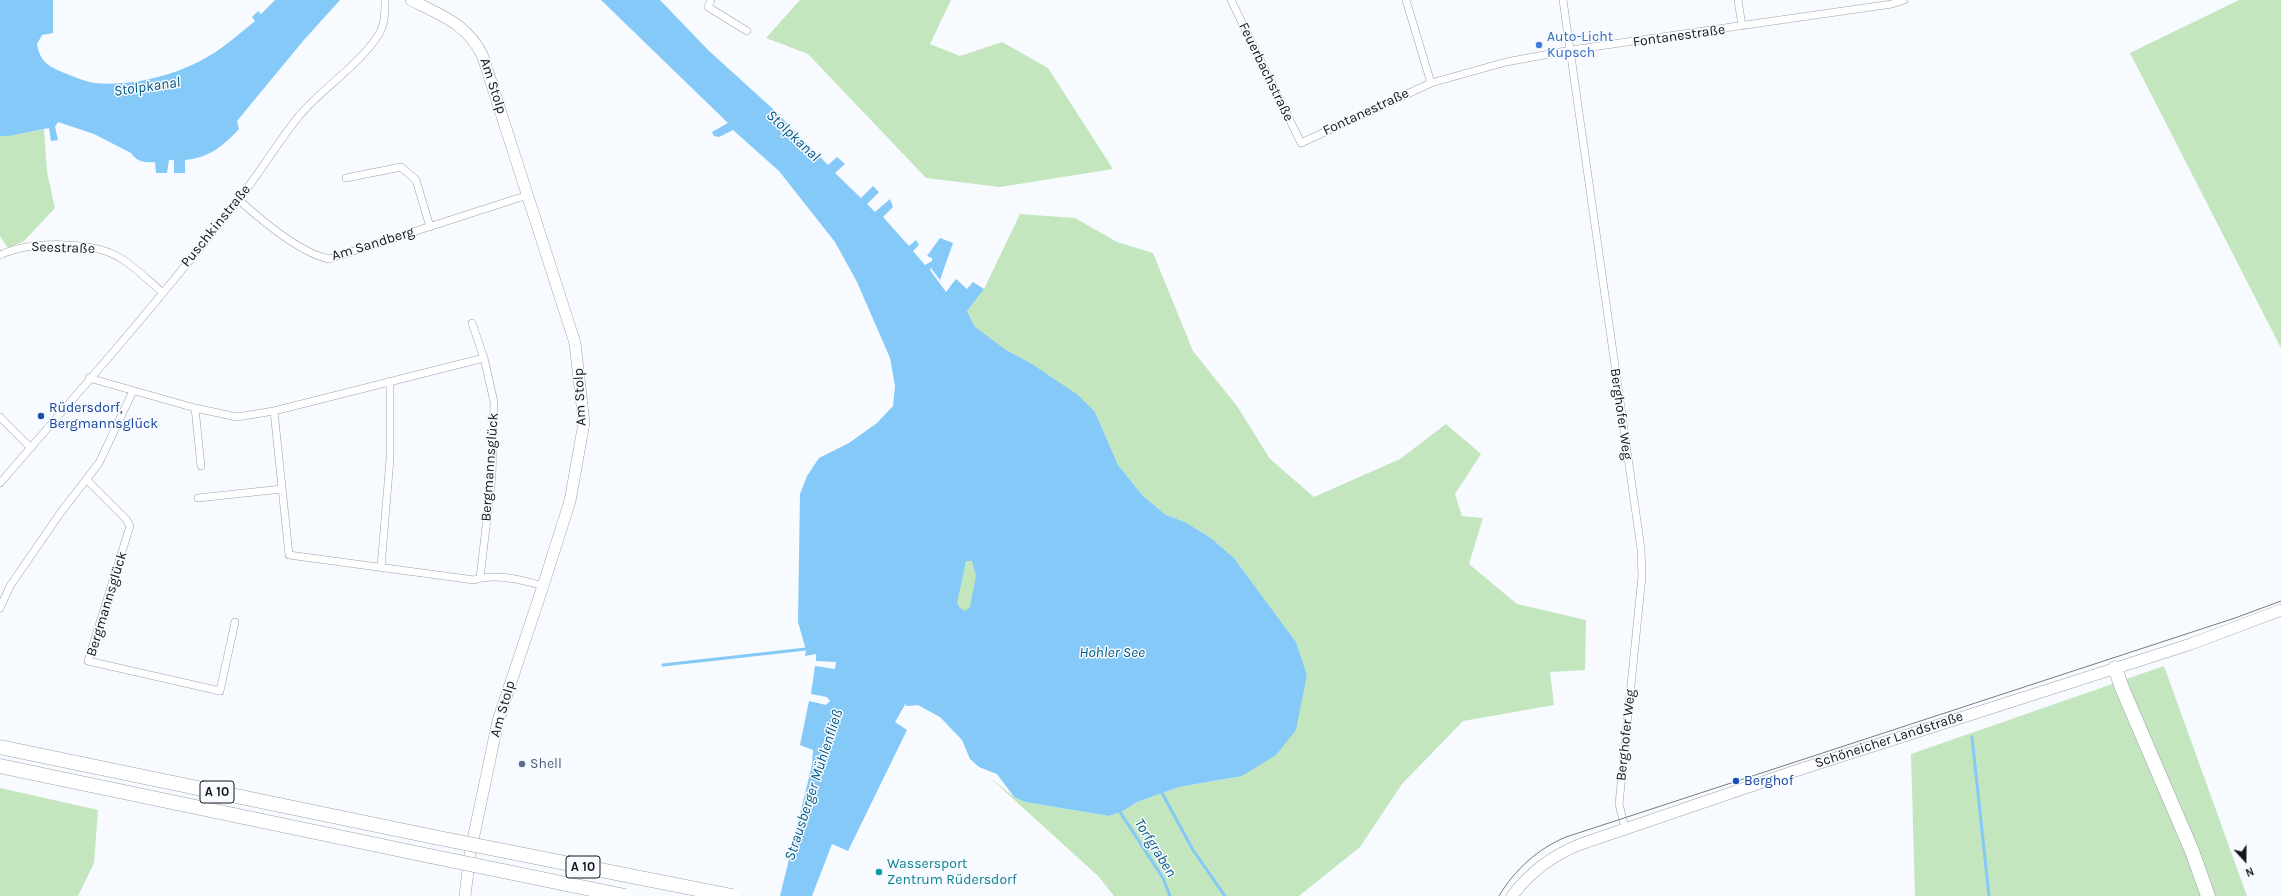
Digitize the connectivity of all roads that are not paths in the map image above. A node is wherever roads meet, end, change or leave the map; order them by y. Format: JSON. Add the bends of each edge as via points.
{"nodes":[{"id":1,"x":385,"y":0,"type":"edge"},
{"id":2,"x":412,"y":0,"type":"edge"},
{"id":3,"x":711,"y":0,"type":"edge"},
{"id":4,"x":1231,"y":0,"type":"edge"},
{"id":5,"x":1406,"y":0,"type":"edge"},
{"id":6,"x":1563,"y":0,"type":"edge"},
{"id":7,"x":1738,"y":0,"type":"edge"},
{"id":8,"x":1904,"y":0,"type":"edge"},
{"id":9,"x":1742,"y":26,"type":"junction"},
{"id":10,"x":747,"y":31,"type":"dead end"},
{"id":11,"x":1570,"y":50,"type":"junction"},
{"id":12,"x":1431,"y":83,"type":"junction"},
{"id":13,"x":1301,"y":143,"type":"joint"},
{"id":14,"x":346,"y":178,"type":"dead end"},
{"id":15,"x":528,"y":195,"type":"junction"},
{"id":16,"x":239,"y":200,"type":"junction"},
{"id":17,"x":430,"y":227,"type":"junction"},
{"id":18,"x":0,"y":255,"type":"edge"},
{"id":19,"x":162,"y":292,"type":"junction"},
{"id":20,"x":472,"y":323,"type":"dead end"},
{"id":21,"x":484,"y":358,"type":"junction"},
{"id":22,"x":89,"y":378,"type":"junction"},
{"id":23,"x":390,"y":381,"type":"junction"},
{"id":24,"x":133,"y":391,"type":"junction"},
{"id":25,"x":195,"y":408,"type":"junction"},
{"id":26,"x":274,"y":411,"type":"junction"},
{"id":27,"x":0,"y":417,"type":"edge"},
{"id":28,"x":31,"y":448,"type":"junction"},
{"id":29,"x":201,"y":466,"type":"dead end"},
{"id":30,"x":87,"y":480,"type":"junction"},
{"id":31,"x":0,"y":483,"type":"edge"},
{"id":32,"x":282,"y":489,"type":"junction"},
{"id":33,"x":198,"y":498,"type":"dead end"},
{"id":34,"x":381,"y":567,"type":"junction"},
{"id":35,"x":480,"y":578,"type":"junction"},
{"id":36,"x":544,"y":586,"type":"junction"},
{"id":37,"x":0,"y":608,"type":"edge"},
{"id":38,"x":2281,"y":610,"type":"edge"},
{"id":39,"x":236,"y":622,"type":"dead end"},
{"id":40,"x":2115,"y":668,"type":"junction"},
{"id":41,"x":0,"y":747,"type":"edge"},
{"id":42,"x":0,"y":766,"type":"edge"},
{"id":43,"x":1625,"y":828,"type":"junction"},
{"id":44,"x":465,"y":896,"type":"edge"},
{"id":45,"x":624,"y":896,"type":"edge"},
{"id":46,"x":732,"y":896,"type":"edge"},
{"id":47,"x":1512,"y":896,"type":"edge"},
{"id":48,"x":2208,"y":896,"type":"edge"}],
"edges":[{"from":1,"to":16,"type":"street","name":"Puschkinstraße","via":[[380,32],[365,53],[325,88],[298,117]]},
{"from":2,"to":15,"type":"main road","name":"Am Stolp","via":[[446,17],[469,33],[478,44]]},
{"from":3,"to":10,"type":"street","via":[[708,7]]},
{"from":4,"to":13,"type":"street","name":"Feuerbachstraße"},
{"from":5,"to":12,"type":"street"},
{"from":6,"to":11,"type":"street","name":"Berghofer Weg"},
{"from":7,"to":9,"type":"street"},
{"from":8,"to":9,"type":"street","name":"Fontanestraße","via":[[1892,4]]},
{"from":9,"to":11,"type":"street","name":"Fontanestraße"},
{"from":11,"to":12,"type":"street","name":"Fontanestraße","via":[[1506,62]]},
{"from":11,"to":43,"type":"street","name":"Berghofer Weg","via":[[1642,565],[1619,804]]},
{"from":12,"to":13,"type":"street","name":"Fontanestraße"},
{"from":14,"to":17,"type":"street","name":"Am Sandberg","via":[[401,168],[416,180]]},
{"from":15,"to":17,"type":"street","name":"Am Sandberg"},
{"from":15,"to":36,"type":"main road","name":"Am Stolp","via":[[575,343],[584,423],[570,501]]},
{"from":16,"to":17,"type":"street","name":"Am Sandberg","via":[[268,226],[320,257],[330,259]]},
{"from":16,"to":19,"type":"street","name":"Puschkinstraße"},
{"from":18,"to":19,"type":"street","name":"Seestraße","via":[[37,245],[98,249],[122,259]]},
{"from":19,"to":22,"type":"street","name":"Puschkinstraße"},
{"from":20,"to":21,"type":"street","name":"Bergmannsglück"},
{"from":21,"to":23,"type":"street"},
{"from":21,"to":35,"type":"street","name":"Bergmannsglück","via":[[494,402],[492,476]]},
{"from":22,"to":24,"type":"street"},
{"from":22,"to":28,"type":"street","name":"Puschkinstraße"},
{"from":23,"to":26,"type":"street"},
{"from":23,"to":34,"type":"street","via":[[390,459]]},
{"from":24,"to":25,"type":"street"},
{"from":24,"to":30,"type":"street","via":[[102,457]]},
{"from":25,"to":26,"type":"street","via":[[238,416]]},
{"from":25,"to":29,"type":"street"},
{"from":26,"to":32,"type":"street"},
{"from":27,"to":28,"type":"street"},
{"from":28,"to":31,"type":"street","name":"Puschkinstraße"},
{"from":30,"to":37,"type":"street","via":[[61,512],[10,586]]},
{"from":30,"to":39,"type":"street","name":"Bergmannsglück","via":[[130,526],[88,661],[220,690]]},
{"from":32,"to":33,"type":"street"},
{"from":32,"to":34,"type":"street","via":[[289,554]]},
{"from":34,"to":35,"type":"street","via":[[474,580]]},
{"from":35,"to":36,"type":"street","via":[[502,578]]},
{"from":36,"to":44,"type":"main road","name":"Am Stolp","via":[[498,721],[470,854]]},
{"from":38,"to":40,"type":"main road","name":"Schöneicher Landstraße","via":[[2232,630]]},
{"from":40,"to":43,"type":"main road","name":"Schöneicher Landstraße"},
{"from":40,"to":48,"type":"highway","via":[[2192,851]]},
{"from":41,"to":46,"type":"highway","number":"A 10","bridge":true},
{"from":42,"to":45,"type":"highway","number":"A 10","bridge":true},
{"from":43,"to":47,"type":"main road","name":"Schöneicher Landstraße","via":[[1556,855],[1529,876]]}]}
